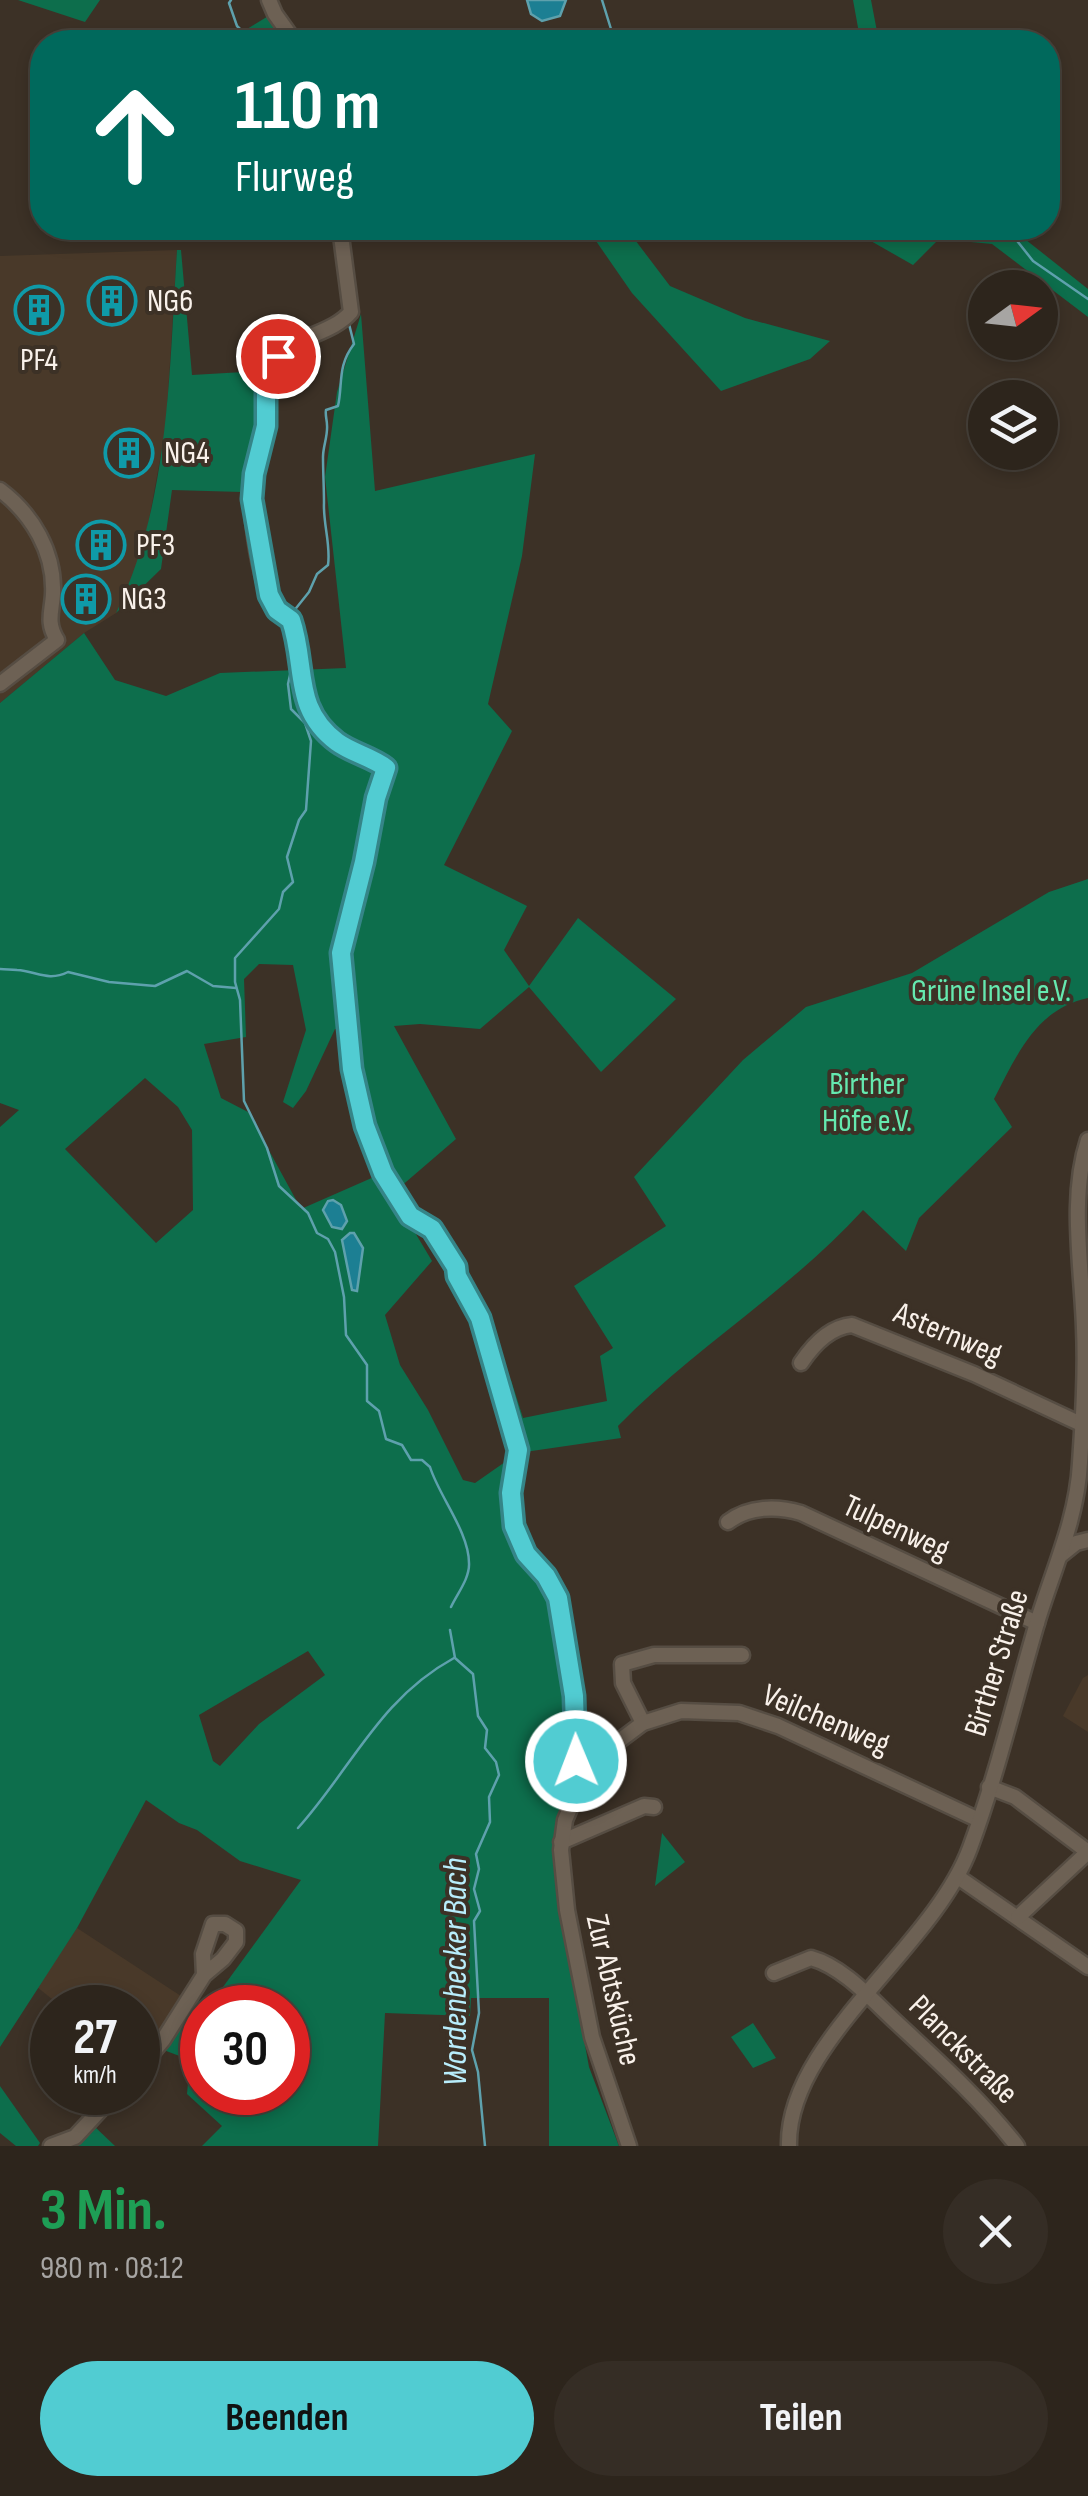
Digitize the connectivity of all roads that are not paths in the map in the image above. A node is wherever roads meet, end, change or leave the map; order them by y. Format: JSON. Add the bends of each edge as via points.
{"nodes":[{"id":1,"x":270,"y":0,"type":"edge"},
{"id":2,"x":286,"y":30,"type":"edge"},
{"id":3,"x":341,"y":240,"type":"edge"},
{"id":4,"x":0,"y":490,"type":"edge"},
{"id":5,"x":0,"y":684,"type":"edge"},
{"id":6,"x":1088,"y":1140,"type":"edge"},
{"id":7,"x":800,"y":1363,"type":"dead end"},
{"id":8,"x":1087,"y":1363,"type":"edge"},
{"id":9,"x":1081,"y":1424,"type":"junction"},
{"id":10,"x":1082,"y":1502,"type":"edge"},
{"id":11,"x":728,"y":1522,"type":"dead end"},
{"id":12,"x":1088,"y":1540,"type":"edge"},
{"id":13,"x":1058,"y":1559,"type":"junction"},
{"id":14,"x":1037,"y":1624,"type":"junction"},
{"id":15,"x":742,"y":1654,"type":"dead end"},
{"id":16,"x":643,"y":1723,"type":"junction"},
{"id":17,"x":607,"y":1753,"type":"joint"},
{"id":18,"x":583,"y":1778,"type":"junction"},
{"id":19,"x":989,"y":1786,"type":"junction"},
{"id":20,"x":654,"y":1808,"type":"dead end"},
{"id":21,"x":979,"y":1820,"type":"junction"},
{"id":22,"x":561,"y":1842,"type":"junction"},
{"id":23,"x":1088,"y":1852,"type":"edge"},
{"id":24,"x":958,"y":1876,"type":"junction"},
{"id":25,"x":1018,"y":1917,"type":"junction"},
{"id":26,"x":1088,"y":1967,"type":"edge"},
{"id":27,"x":774,"y":1973,"type":"dead end"},
{"id":28,"x":204,"y":1975,"type":"dead end"},
{"id":29,"x":868,"y":1995,"type":"junction"},
{"id":30,"x":160,"y":2045,"type":"edge"},
{"id":31,"x":96,"y":2115,"type":"edge"},
{"id":32,"x":51,"y":2146,"type":"edge"},
{"id":33,"x":629,"y":2146,"type":"edge"},
{"id":34,"x":790,"y":2146,"type":"edge"},
{"id":35,"x":1017,"y":2146,"type":"edge"}],
"edges":[{"from":1,"to":2,"type":"street"},
{"from":3,"to":18,"type":"street","via":[[350,312],[289,347],[271,366],[265,385],[254,520],[269,595],[291,620],[303,695],[315,722],[386,768],[341,953],[352,1069],[383,1173],[410,1216],[432,1229],[480,1318],[518,1450],[514,1526],[526,1554],[554,1588]]},
{"from":4,"to":5,"type":"street","via":[[46,549],[49,625],[56,640]]},
{"from":6,"to":8,"type":"street","name":"Birther Straße","via":[[1078,1199]]},
{"from":7,"to":9,"type":"street","name":"Asternweg","via":[[826,1336],[852,1324]]},
{"from":8,"to":9,"type":"street","name":"Birther Straße"},
{"from":9,"to":10,"type":"street","name":"Birther Straße"},
{"from":10,"to":13,"type":"street","name":"Birther Straße"},
{"from":11,"to":14,"type":"street","name":"Tulpenweg","via":[[740,1513],[786,1508]]},
{"from":12,"to":13,"type":"street"},
{"from":13,"to":14,"type":"street","name":"Birther Straße"},
{"from":14,"to":19,"type":"street","name":"Birther Straße"},
{"from":15,"to":16,"type":"street","name":"Veilchenweg","via":[[654,1655],[622,1664],[623,1683]]},
{"from":16,"to":17,"type":"street","name":"Veilchenweg"},
{"from":16,"to":21,"type":"street","name":"Veilchenweg","via":[[693,1710],[738,1713]]},
{"from":17,"to":18,"type":"street","name":"Zur Abtsküche"},
{"from":18,"to":22,"type":"street","name":"Zur Abtsküche"},
{"from":19,"to":21,"type":"street","name":"Birther Straße"},
{"from":19,"to":23,"type":"street","via":[[1015,1797]]},
{"from":20,"to":22,"type":"street","via":[[644,1806]]},
{"from":21,"to":24,"type":"street","name":"Birther Straße"},
{"from":22,"to":33,"type":"street","name":"Zur Abtsküche","via":[[566,1910],[592,2037]]},
{"from":23,"to":25,"type":"street"},
{"from":24,"to":25,"type":"street"},
{"from":24,"to":29,"type":"street","name":"Birther Straße"},
{"from":25,"to":26,"type":"street"},
{"from":27,"to":29,"type":"street","name":"Planckstraße","via":[[811,1958]]},
{"from":28,"to":30,"type":"street"},
{"from":29,"to":34,"type":"street","name":"Birther Straße","via":[[804,2078],[790,2117]]},
{"from":29,"to":35,"type":"street","name":"Planckstraße","via":[[971,2090]]},
{"from":31,"to":32,"type":"street","via":[[75,2138]]}]}
